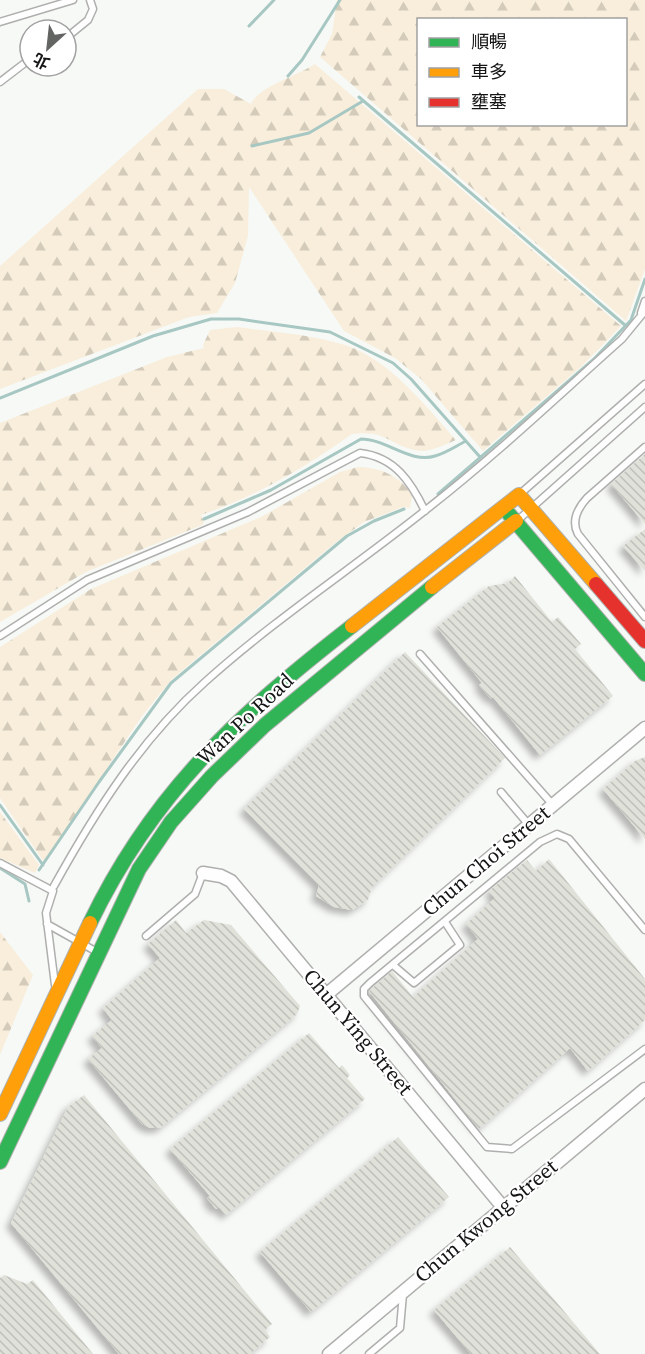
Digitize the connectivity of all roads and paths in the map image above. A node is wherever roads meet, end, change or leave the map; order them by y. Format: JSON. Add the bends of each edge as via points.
{"nodes":[{"id":1,"x":73,"y":0,"type":"edge"},
{"id":2,"x":90,"y":0,"type":"edge"},
{"id":3,"x":0,"y":22,"type":"edge"},
{"id":4,"x":78,"y":28,"type":"edge"},
{"id":5,"x":18,"y":68,"type":"edge"},
{"id":6,"x":0,"y":82,"type":"edge"},
{"id":7,"x":645,"y":301,"type":"edge"},
{"id":8,"x":645,"y":311,"type":"edge"},
{"id":9,"x":638,"y":319,"type":"junction"},
{"id":10,"x":645,"y":384,"type":"edge"},
{"id":11,"x":645,"y":407,"type":"edge"},
{"id":12,"x":645,"y":447,"type":"edge"},
{"id":13,"x":519,"y":495,"type":"junction"},
{"id":14,"x":504,"y":508,"type":"junction"},
{"id":15,"x":532,"y":508,"type":"junction"},
{"id":16,"x":425,"y":511,"type":"junction"},
{"id":17,"x":516,"y":522,"type":"junction"},
{"id":18,"x":645,"y":617,"type":"edge"},
{"id":19,"x":0,"y":636,"type":"edge"},
{"id":20,"x":645,"y":641,"type":"edge"},
{"id":21,"x":420,"y":654,"type":"dead end"},
{"id":22,"x":645,"y":674,"type":"edge"},
{"id":23,"x":645,"y":728,"type":"edge"},
{"id":24,"x":501,"y":792,"type":"dead end"},
{"id":25,"x":553,"y":806,"type":"junction"},
{"id":26,"x":529,"y":825,"type":"junction"},
{"id":27,"x":0,"y":863,"type":"edge"},
{"id":28,"x":203,"y":873,"type":"joint"},
{"id":29,"x":54,"y":886,"type":"dead end"},
{"id":30,"x":445,"y":922,"type":"junction"},
{"id":31,"x":47,"y":924,"type":"junction"},
{"id":32,"x":645,"y":930,"type":"edge"},
{"id":33,"x":146,"y":936,"type":"dead end"},
{"id":34,"x":80,"y":944,"type":"junction"},
{"id":35,"x":101,"y":954,"type":"junction"},
{"id":36,"x":393,"y":965,"type":"junction"},
{"id":37,"x":327,"y":994,"type":"junction"},
{"id":38,"x":56,"y":995,"type":"junction"},
{"id":39,"x":645,"y":1049,"type":"edge"},
{"id":40,"x":645,"y":1090,"type":"edge"},
{"id":41,"x":0,"y":1114,"type":"edge"},
{"id":42,"x":0,"y":1162,"type":"edge"},
{"id":43,"x":502,"y":1206,"type":"junction"},
{"id":44,"x":403,"y":1291,"type":"junction"},
{"id":45,"x":329,"y":1354,"type":"edge"},
{"id":46,"x":369,"y":1354,"type":"edge"}],
"edges":[{"from":1,"to":3,"type":"lane"},
{"from":2,"to":4,"type":"lane","via":[[93,9]]},
{"from":5,"to":6,"type":"lane"},
{"from":7,"to":9,"type":"lane"},
{"from":8,"to":9,"type":"lane"},
{"from":9,"to":16,"type":"lane","via":[[622,339]]},
{"from":10,"to":13,"type":"lane","name":"Wan Po Road"},
{"from":11,"to":15,"type":"lane","name":"Wan Po Road"},
{"from":12,"to":18,"type":"lane","via":[[587,498],[575,522],[578,534]]},
{"from":13,"to":14,"type":"main road","name":"Wan Po Road"},
{"from":13,"to":15,"type":"main road"},
{"from":14,"to":17,"type":"main road"},
{"from":14,"to":34,"type":"main road","name":"Wan Po Road","via":[[251,710],[197,762],[154,813],[122,861]]},
{"from":15,"to":17,"type":"lane","name":"Wan Po Road"},
{"from":15,"to":20,"type":"main road"},
{"from":16,"to":19,"type":"lane","via":[[402,471],[373,455],[360,453],[248,512],[87,580]]},
{"from":16,"to":29,"type":"lane","via":[[316,590],[204,683],[114,787]]},
{"from":17,"to":22,"type":"main road"},
{"from":17,"to":35,"type":"main road","name":"Wan Po Road","via":[[363,643],[265,725],[212,776],[171,822],[139,869]]},
{"from":21,"to":25,"type":"lane"},
{"from":23,"to":25,"type":"street","name":"Chun Choi Street"},
{"from":24,"to":26,"type":"lane"},
{"from":25,"to":26,"type":"street","name":"Chun Choi Street"},
{"from":26,"to":37,"type":"street","name":"Chun Choi Street"},
{"from":27,"to":31,"type":"lane","via":[[52,891]]},
{"from":28,"to":33,"type":"lane","via":[[195,894]]},
{"from":28,"to":37,"type":"street","name":"Chun Ying Street","via":[[231,881]]},
{"from":30,"to":32,"type":"lane","via":[[540,842],[557,834],[569,839]]},
{"from":30,"to":36,"type":"lane"},
{"from":30,"to":36,"type":"lane","via":[[460,945],[414,983]]},
{"from":31,"to":34,"type":"lane"},
{"from":31,"to":38,"type":"lane"},
{"from":34,"to":35,"type":"lane"},
{"from":34,"to":38,"type":"main road","name":"Wan Po Road"},
{"from":35,"to":42,"type":"main road","name":"Wan Po Road"},
{"from":36,"to":39,"type":"lane","via":[[364,989],[364,996],[488,1147],[512,1149]]},
{"from":37,"to":43,"type":"street","name":"Chun Ying Street"},
{"from":38,"to":41,"type":"main road","name":"Wan Po Road"},
{"from":40,"to":43,"type":"street","name":"Chun Kwong Street"},
{"from":43,"to":44,"type":"street","name":"Chun Kwong Street"},
{"from":44,"to":45,"type":"street","name":"Chun Kwong Street"},
{"from":44,"to":46,"type":"lane","via":[[400,1328]]}]}
